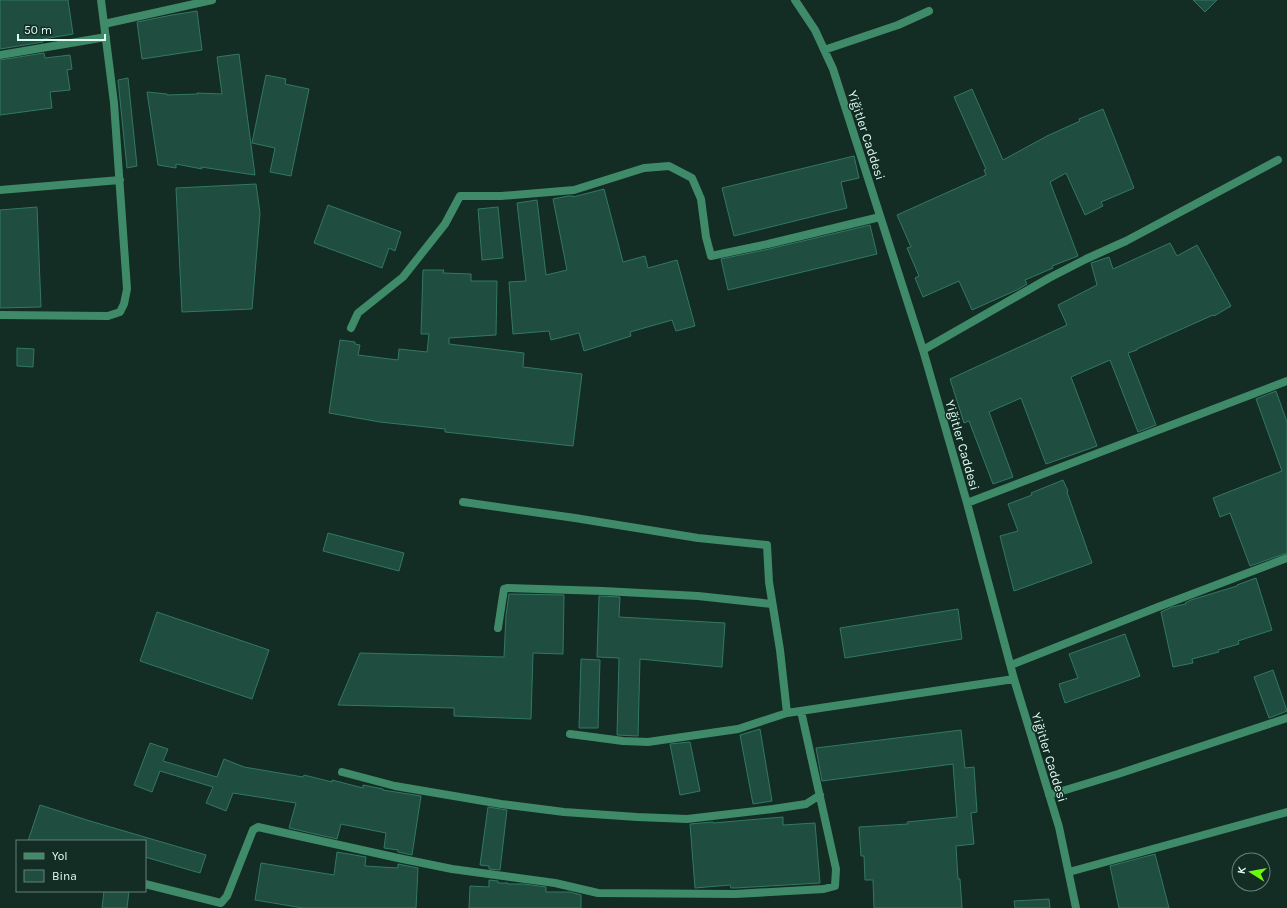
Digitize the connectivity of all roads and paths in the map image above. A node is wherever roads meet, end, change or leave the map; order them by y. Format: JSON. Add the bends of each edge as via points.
{"nodes":[{"id":1,"x":101,"y":0,"type":"edge"},
{"id":2,"x":212,"y":0,"type":"edge"},
{"id":3,"x":795,"y":0,"type":"edge"},
{"id":4,"x":929,"y":11,"type":"dead end"},
{"id":5,"x":104,"y":24,"type":"junction"},
{"id":6,"x":106,"y":37,"type":"junction"},
{"id":7,"x":824,"y":50,"type":"junction"},
{"id":8,"x":0,"y":55,"type":"edge"},
{"id":9,"x":1278,"y":160,"type":"dead end"},
{"id":10,"x":120,"y":180,"type":"junction"},
{"id":11,"x":0,"y":190,"type":"edge"},
{"id":12,"x":880,"y":217,"type":"junction"},
{"id":13,"x":0,"y":315,"type":"edge"},
{"id":14,"x":351,"y":328,"type":"dead end"},
{"id":15,"x":923,"y":350,"type":"junction"},
{"id":16,"x":1287,"y":381,"type":"edge"},
{"id":17,"x":463,"y":502,"type":"dead end"},
{"id":18,"x":967,"y":502,"type":"junction"},
{"id":19,"x":1287,"y":558,"type":"edge"},
{"id":20,"x":772,"y":604,"type":"junction"},
{"id":21,"x":498,"y":628,"type":"dead end"},
{"id":22,"x":1011,"y":665,"type":"junction"},
{"id":23,"x":1014,"y":679,"type":"junction"},
{"id":24,"x":801,"y":711,"type":"junction"},
{"id":25,"x":787,"y":713,"type":"junction"},
{"id":26,"x":1287,"y":718,"type":"edge"},
{"id":27,"x":570,"y":734,"type":"dead end"},
{"id":28,"x":342,"y":772,"type":"dead end"},
{"id":29,"x":820,"y":795,"type":"junction"},
{"id":30,"x":1049,"y":795,"type":"junction"},
{"id":31,"x":1287,"y":812,"type":"edge"},
{"id":32,"x":1069,"y":872,"type":"junction"},
{"id":33,"x":146,"y":884,"type":"edge"},
{"id":34,"x":1076,"y":908,"type":"edge"}],
"edges":[{"from":1,"to":5,"type":"street"},
{"from":2,"to":5,"type":"street"},
{"from":3,"to":7,"type":"street","name":"Yiğitler Caddesi","via":[[815,30]]},
{"from":4,"to":7,"type":"street","via":[[898,25]]},
{"from":5,"to":6,"type":"street"},
{"from":6,"to":8,"type":"street"},
{"from":6,"to":10,"type":"street"},
{"from":7,"to":12,"type":"street","name":"Yiğitler Caddesi","via":[[833,69]]},
{"from":9,"to":15,"type":"street","via":[[1126,241],[1049,278]]},
{"from":10,"to":11,"type":"street"},
{"from":10,"to":13,"type":"street","via":[[127,289],[120,312],[108,316]]},
{"from":12,"to":14,"type":"street","via":[[711,256],[701,199],[692,178],[669,166],[644,168],[574,190],[501,196],[460,196],[444,224],[403,277],[358,313]]},
{"from":12,"to":15,"type":"street","name":"Yiğitler Caddesi"},
{"from":15,"to":18,"type":"street","name":"Yiğitler Caddesi"},
{"from":16,"to":18,"type":"street"},
{"from":17,"to":20,"type":"street","via":[[698,538],[767,545]]},
{"from":18,"to":22,"type":"street","name":"Yiğitler Caddesi"},
{"from":19,"to":22,"type":"street"},
{"from":20,"to":21,"type":"street","via":[[690,596],[508,588],[504,589]]},
{"from":20,"to":25,"type":"street"},
{"from":22,"to":23,"type":"street","name":"Yiğitler Caddesi"},
{"from":23,"to":24,"type":"street"},
{"from":23,"to":30,"type":"street","name":"Yiğitler Caddesi"},
{"from":24,"to":25,"type":"street"},
{"from":24,"to":29,"type":"street"},
{"from":25,"to":27,"type":"street","via":[[738,729],[648,742]]},
{"from":26,"to":30,"type":"street"},
{"from":28,"to":29,"type":"street","via":[[395,786],[501,804],[638,818],[687,819],[773,809],[806,804]]},
{"from":29,"to":33,"type":"street","via":[[836,869],[836,886],[824,889],[735,894],[598,894],[555,883],[452,869],[258,827],[253,830],[227,896],[221,903]]},
{"from":30,"to":32,"type":"street","name":"Yiğitler Caddesi"},
{"from":31,"to":32,"type":"street"},
{"from":32,"to":34,"type":"street","name":"Yiğitler Caddesi"}]}
